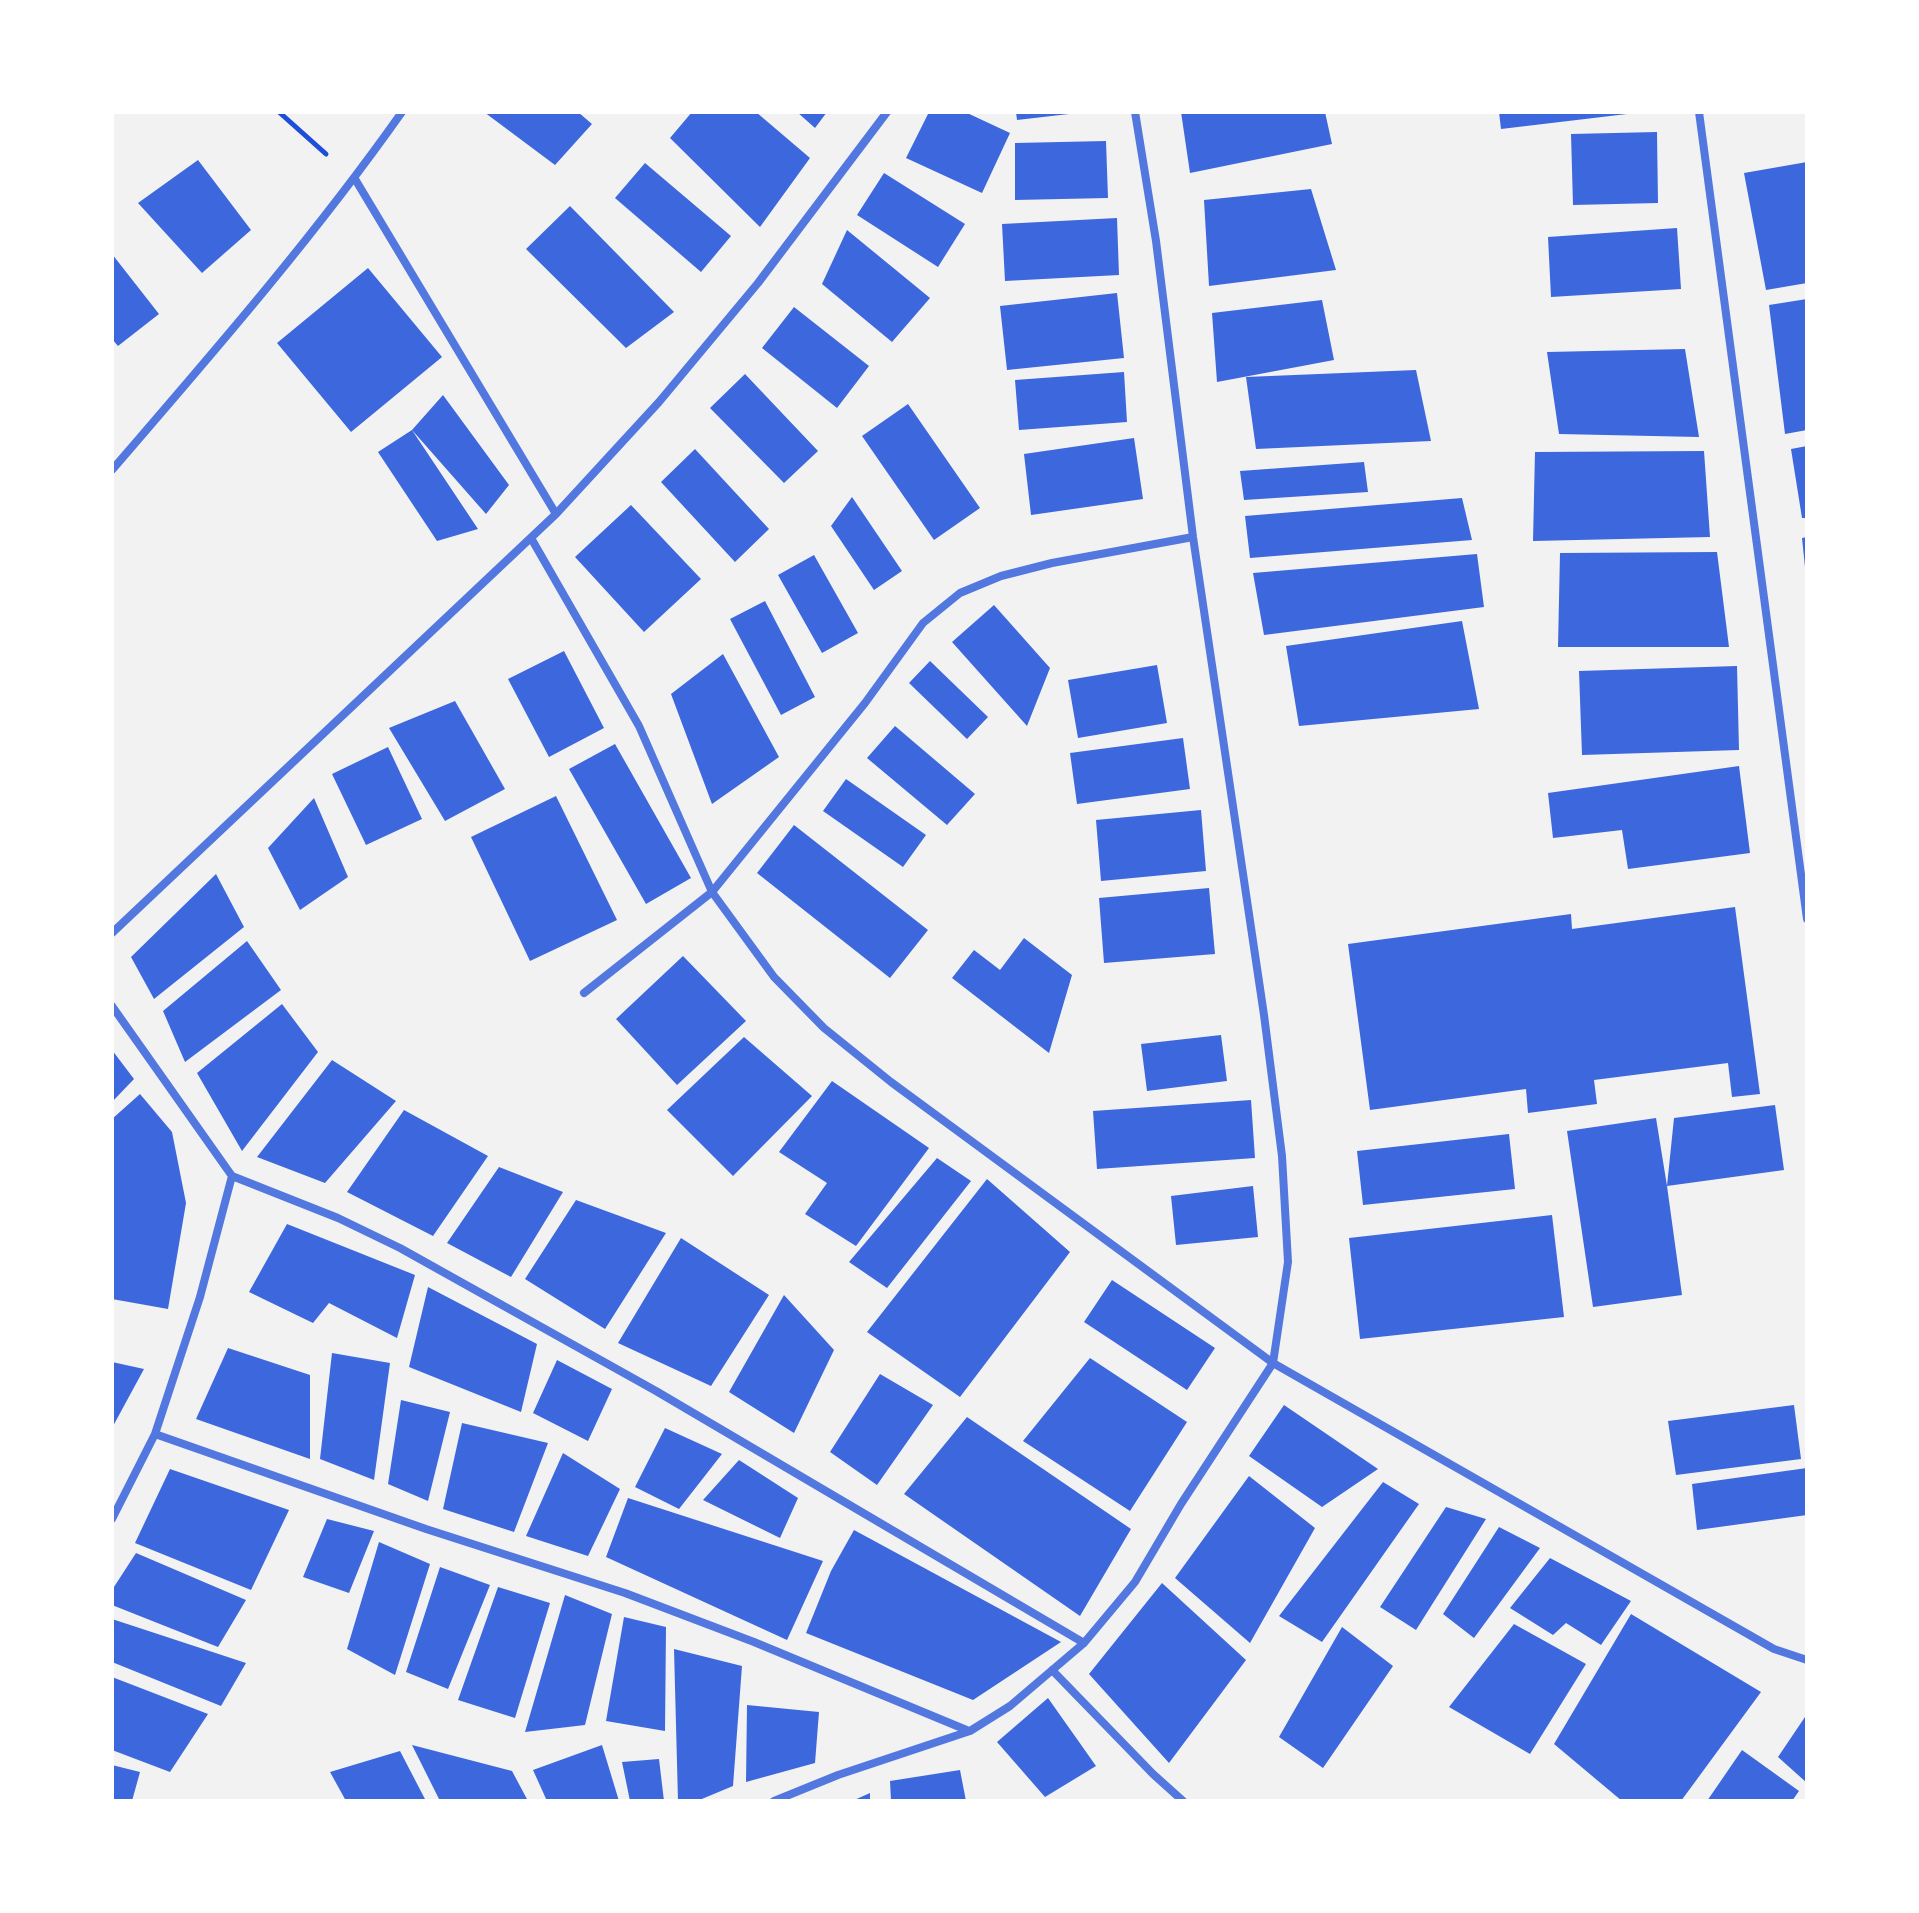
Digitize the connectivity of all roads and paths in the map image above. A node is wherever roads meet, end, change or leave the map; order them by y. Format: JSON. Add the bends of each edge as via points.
{"nodes":[{"id":1,"x":279,"y":112,"type":"edge"},
{"id":2,"x":402,"y":112,"type":"edge"},
{"id":3,"x":887,"y":112,"type":"edge"},
{"id":4,"x":1135,"y":112,"type":"edge"},
{"id":5,"x":1699,"y":112,"type":"edge"},
{"id":6,"x":355,"y":179,"type":"junction"},
{"id":7,"x":112,"y":470,"type":"edge"},
{"id":8,"x":556,"y":514,"type":"junction"},
{"id":9,"x":1193,"y":537,"type":"junction"},
{"id":10,"x":531,"y":538,"type":"junction"},
{"id":11,"x":712,"y":892,"type":"junction"},
{"id":12,"x":1807,"y":919,"type":"edge"},
{"id":13,"x":112,"y":933,"type":"edge"},
{"id":14,"x":584,"y":993,"type":"dead end"},
{"id":15,"x":112,"y":1006,"type":"edge"},
{"id":16,"x":232,"y":1176,"type":"junction"},
{"id":17,"x":1273,"y":1363,"type":"junction"},
{"id":18,"x":155,"y":1434,"type":"junction"},
{"id":19,"x":112,"y":1519,"type":"edge"},
{"id":20,"x":1084,"y":1643,"type":"junction"},
{"id":21,"x":1807,"y":1660,"type":"edge"},
{"id":22,"x":1052,"y":1670,"type":"junction"},
{"id":23,"x":970,"y":1731,"type":"junction"},
{"id":24,"x":774,"y":1801,"type":"edge"},
{"id":25,"x":1183,"y":1801,"type":"edge"}],
"edges":[{"from":1,"to":6,"type":"path"},
{"from":2,"to":6,"type":"street"},
{"from":3,"to":8,"type":"street","via":[[748,295]]},
{"from":4,"to":9,"type":"street"},
{"from":5,"to":12,"type":"street"},
{"from":6,"to":7,"type":"street"},
{"from":6,"to":8,"type":"street"},
{"from":8,"to":10,"type":"street"},
{"from":9,"to":11,"type":"street","via":[[1052,563],[960,593],[923,623]]},
{"from":9,"to":17,"type":"street","via":[[1282,1156],[1288,1262]]},
{"from":10,"to":11,"type":"street","via":[[639,726]]},
{"from":10,"to":13,"type":"street"},
{"from":11,"to":14,"type":"street"},
{"from":11,"to":17,"type":"street","via":[[774,977],[824,1028]]},
{"from":15,"to":16,"type":"street"},
{"from":16,"to":18,"type":"street"},
{"from":16,"to":20,"type":"street","via":[[400,1248],[656,1391]]},
{"from":17,"to":20,"type":"street","via":[[1135,1582]]},
{"from":17,"to":21,"type":"street","via":[[1774,1649]]},
{"from":18,"to":19,"type":"street"},
{"from":18,"to":23,"type":"street","via":[[625,1593]]},
{"from":20,"to":22,"type":"street"},
{"from":22,"to":23,"type":"street"},
{"from":22,"to":25,"type":"street"},
{"from":23,"to":24,"type":"street"}]}
